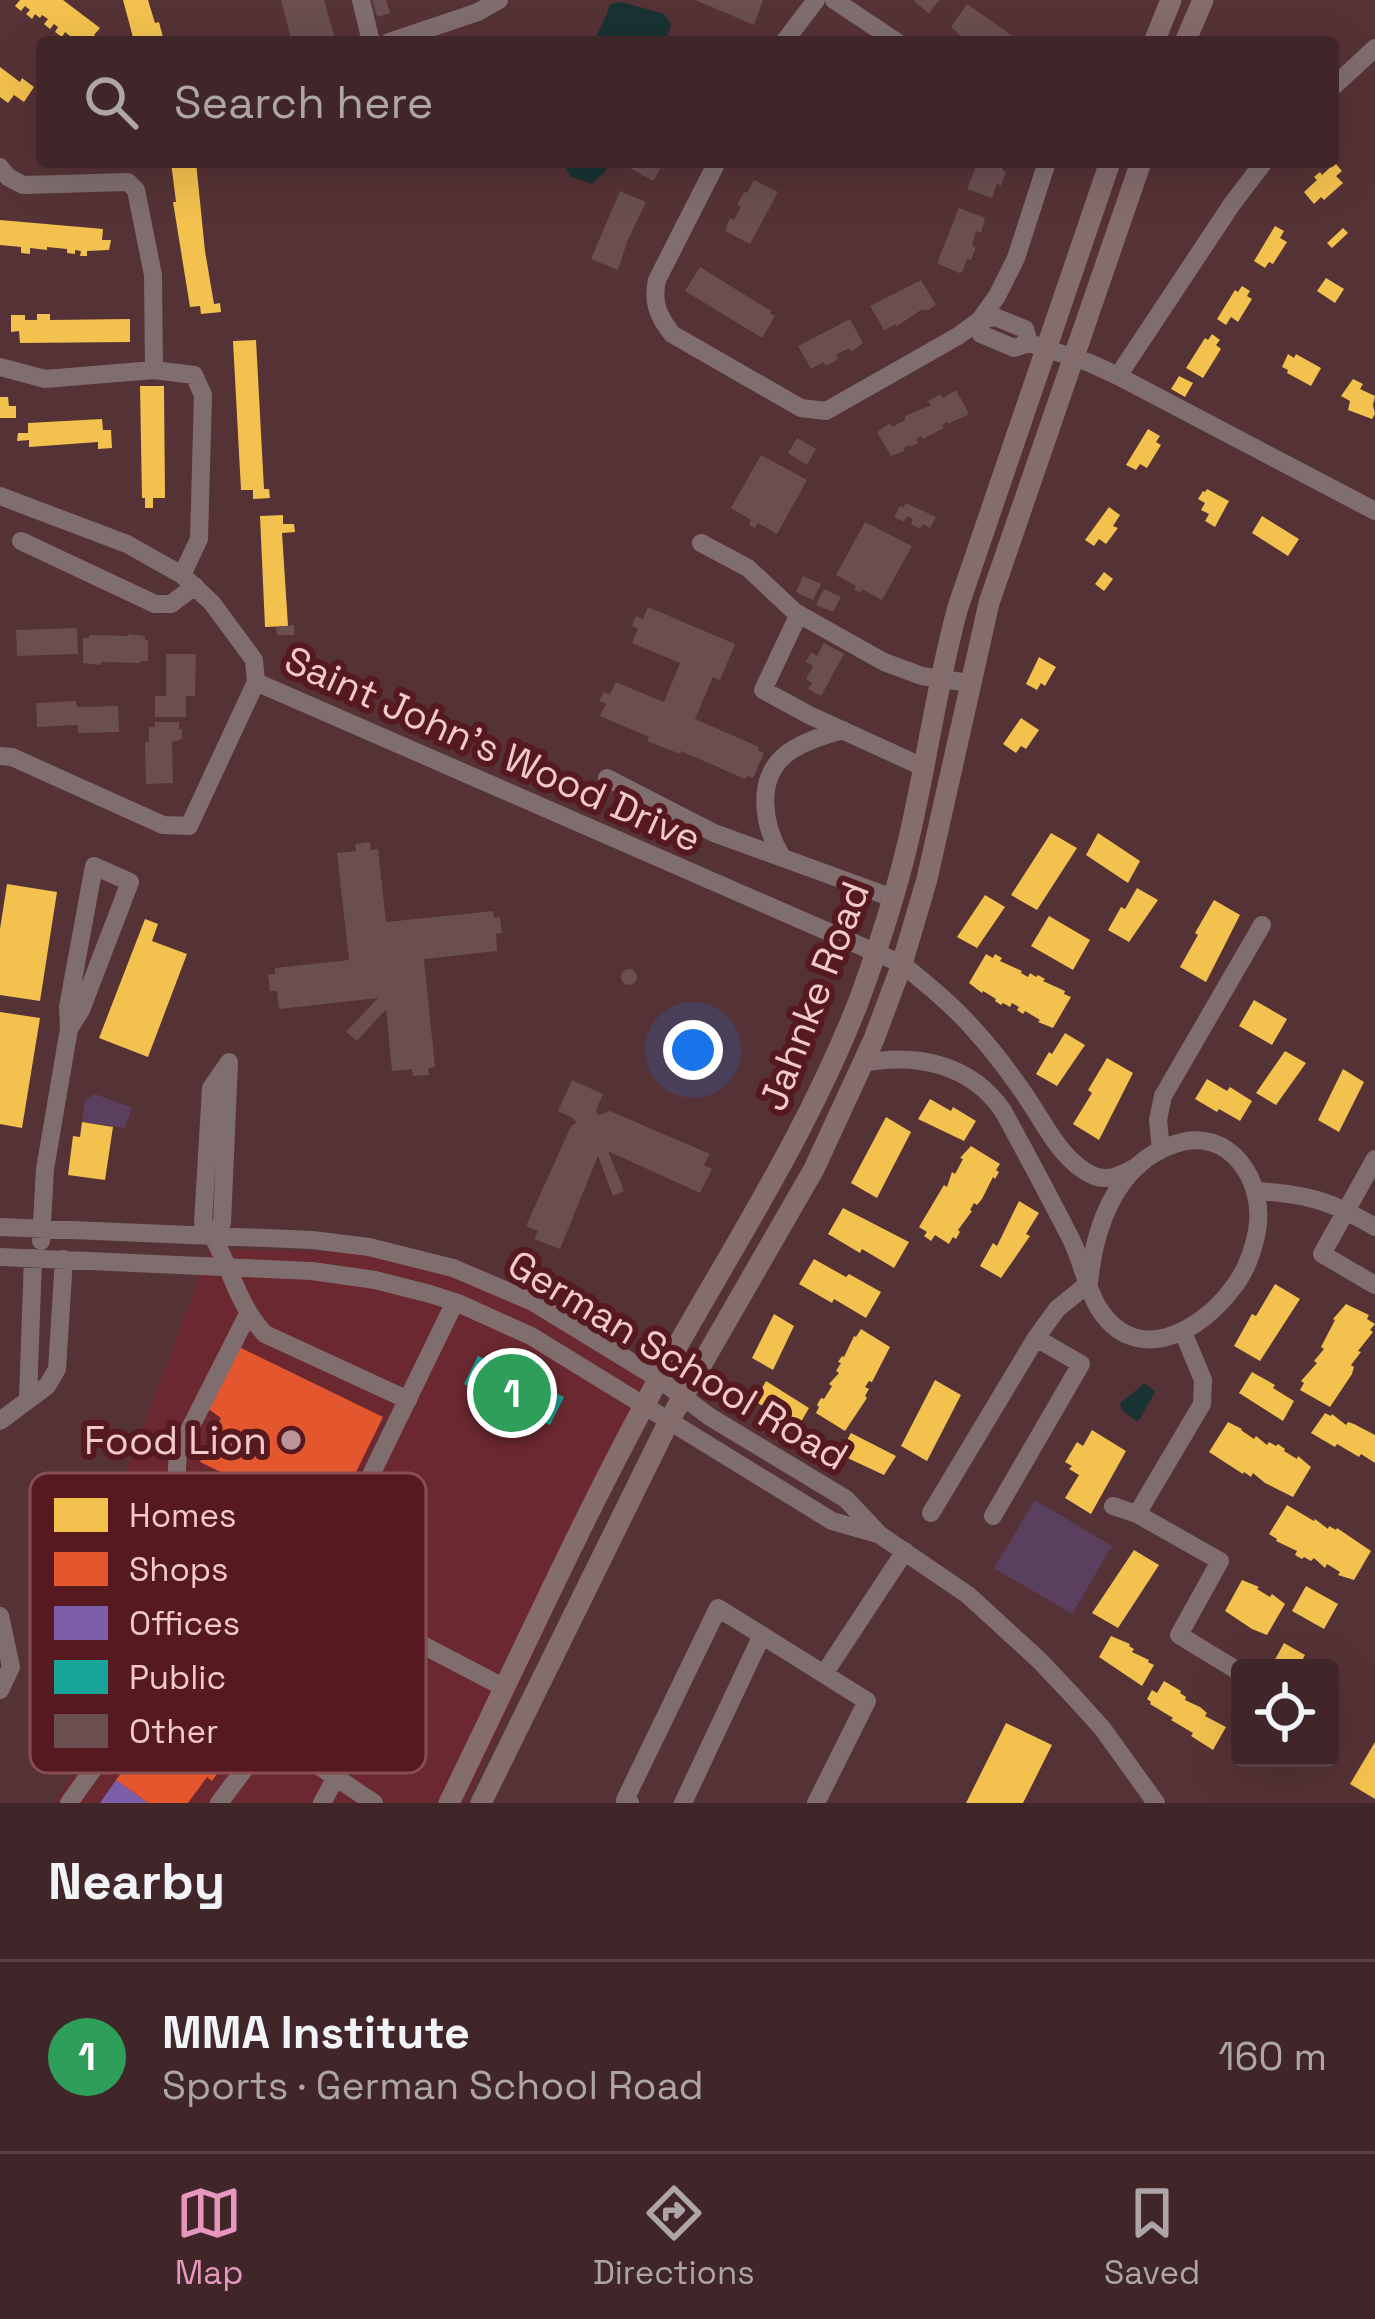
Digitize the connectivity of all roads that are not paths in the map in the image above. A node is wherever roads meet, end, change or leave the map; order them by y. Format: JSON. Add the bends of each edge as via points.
{"nodes":[{"id":1,"x":361,"y":0,"type":"edge"},
{"id":2,"x":500,"y":0,"type":"edge"},
{"id":3,"x":816,"y":0,"type":"edge"},
{"id":4,"x":834,"y":0,"type":"edge"},
{"id":5,"x":1172,"y":0,"type":"edge"},
{"id":6,"x":1203,"y":0,"type":"edge"},
{"id":7,"x":474,"y":6,"type":"edge"},
{"id":8,"x":370,"y":36,"type":"edge"},
{"id":9,"x":403,"y":36,"type":"edge"},
{"id":10,"x":789,"y":36,"type":"edge"},
{"id":11,"x":888,"y":36,"type":"edge"},
{"id":12,"x":1157,"y":36,"type":"edge"},
{"id":13,"x":1188,"y":36,"type":"edge"},
{"id":14,"x":1375,"y":48,"type":"edge"},
{"id":15,"x":1339,"y":81,"type":"edge"},
{"id":16,"x":0,"y":167,"type":"edge"},
{"id":17,"x":714,"y":168,"type":"edge"},
{"id":18,"x":1046,"y":168,"type":"edge"},
{"id":19,"x":1109,"y":168,"type":"edge"},
{"id":20,"x":1139,"y":168,"type":"edge"},
{"id":21,"x":1259,"y":168,"type":"edge"},
{"id":22,"x":980,"y":320,"type":"junction"},
{"id":23,"x":1037,"y":346,"type":"junction"},
{"id":24,"x":1073,"y":358,"type":"junction"},
{"id":25,"x":0,"y":367,"type":"edge"},
{"id":26,"x":154,"y":370,"type":"junction"},
{"id":27,"x":1118,"y":376,"type":"junction"},
{"id":28,"x":0,"y":496,"type":"edge"},
{"id":29,"x":1375,"y":511,"type":"edge"},
{"id":30,"x":21,"y":541,"type":"dead end"},
{"id":31,"x":701,"y":543,"type":"dead end"},
{"id":32,"x":188,"y":580,"type":"junction"},
{"id":33,"x":799,"y":614,"type":"junction"},
{"id":34,"x":940,"y":679,"type":"junction"},
{"id":35,"x":256,"y":682,"type":"junction"},
{"id":36,"x":969,"y":683,"type":"junction"},
{"id":37,"x":843,"y":730,"type":"junction"},
{"id":38,"x":0,"y":756,"type":"edge"},
{"id":39,"x":923,"y":767,"type":"junction"},
{"id":40,"x":607,"y":778,"type":"dead end"},
{"id":41,"x":782,"y":858,"type":"junction"},
{"id":42,"x":893,"y":898,"type":"junction"},
{"id":43,"x":1262,"y":925,"type":"dead end"},
{"id":44,"x":876,"y":951,"type":"junction"},
{"id":45,"x":902,"y":964,"type":"junction"},
{"id":46,"x":69,"y":1029,"type":"junction"},
{"id":47,"x":989,"y":1047,"type":"junction"},
{"id":48,"x":863,"y":1063,"type":"junction"},
{"id":49,"x":1003,"y":1111,"type":"junction"},
{"id":50,"x":1161,"y":1150,"type":"junction"},
{"id":51,"x":1375,"y":1159,"type":"edge"},
{"id":52,"x":1138,"y":1166,"type":"junction"},
{"id":53,"x":1257,"y":1191,"type":"junction"},
{"id":54,"x":1346,"y":1210,"type":"junction"},
{"id":55,"x":0,"y":1227,"type":"edge"},
{"id":56,"x":1375,"y":1227,"type":"edge"},
{"id":57,"x":42,"y":1229,"type":"junction"},
{"id":58,"x":212,"y":1235,"type":"junction"},
{"id":59,"x":0,"y":1257,"type":"edge"},
{"id":60,"x":37,"y":1258,"type":"junction"},
{"id":61,"x":64,"y":1259,"type":"junction"},
{"id":62,"x":226,"y":1268,"type":"junction"},
{"id":63,"x":1089,"y":1283,"type":"junction"},
{"id":64,"x":1375,"y":1285,"type":"edge"},
{"id":65,"x":455,"y":1302,"type":"junction"},
{"id":66,"x":248,"y":1314,"type":"junction"},
{"id":67,"x":1183,"y":1333,"type":"junction"},
{"id":68,"x":1036,"y":1338,"type":"junction"},
{"id":69,"x":659,"y":1379,"type":"junction"},
{"id":70,"x":682,"y":1396,"type":"junction"},
{"id":71,"x":28,"y":1399,"type":"junction"},
{"id":72,"x":408,"y":1400,"type":"junction"},
{"id":73,"x":645,"y":1404,"type":"junction"},
{"id":74,"x":0,"y":1421,"type":"edge"},
{"id":75,"x":669,"y":1421,"type":"junction"},
{"id":76,"x":174,"y":1473,"type":"edge"},
{"id":77,"x":372,"y":1473,"type":"edge"},
{"id":78,"x":1113,"y":1506,"type":"dead end"},
{"id":79,"x":931,"y":1513,"type":"dead end"},
{"id":80,"x":1137,"y":1514,"type":"junction"},
{"id":81,"x":993,"y":1516,"type":"dead end"},
{"id":82,"x":880,"y":1535,"type":"junction"},
{"id":83,"x":905,"y":1551,"type":"junction"},
{"id":84,"x":0,"y":1616,"type":"edge"},
{"id":85,"x":762,"y":1635,"type":"junction"},
{"id":86,"x":426,"y":1647,"type":"edge"},
{"id":87,"x":1231,"y":1666,"type":"edge"},
{"id":88,"x":824,"y":1674,"type":"junction"},
{"id":89,"x":505,"y":1688,"type":"junction"},
{"id":90,"x":0,"y":1690,"type":"edge"},
{"id":91,"x":90,"y":1773,"type":"edge"},
{"id":92,"x":242,"y":1773,"type":"edge"},
{"id":93,"x":326,"y":1773,"type":"edge"},
{"id":94,"x":335,"y":1779,"type":"junction"},
{"id":95,"x":69,"y":1803,"type":"edge"},
{"id":96,"x":219,"y":1803,"type":"edge"},
{"id":97,"x":322,"y":1803,"type":"edge"},
{"id":98,"x":374,"y":1803,"type":"edge"},
{"id":99,"x":449,"y":1803,"type":"edge"},
{"id":100,"x":481,"y":1803,"type":"edge"},
{"id":101,"x":630,"y":1803,"type":"edge"},
{"id":102,"x":682,"y":1803,"type":"edge"},
{"id":103,"x":816,"y":1803,"type":"edge"},
{"id":104,"x":1156,"y":1803,"type":"edge"}],
"edges":[{"from":1,"to":8,"type":"street"},
{"from":2,"to":7,"type":"street"},
{"from":3,"to":10,"type":"street"},
{"from":4,"to":11,"type":"street"},
{"from":5,"to":12,"type":"main road"},
{"from":6,"to":13,"type":"main road"},
{"from":7,"to":9,"type":"street"},
{"from":14,"to":15,"type":"street"},
{"from":16,"to":26,"type":"street","via":[[23,184],[128,182],[136,190],[153,275]]},
{"from":17,"to":22,"type":"street","via":[[657,280],[658,316],[672,334],[801,408],[826,411]]},
{"from":18,"to":22,"type":"street","via":[[1016,258]]},
{"from":19,"to":23,"type":"main road","name":"Jahnke Road"},
{"from":20,"to":24,"type":"main road","name":"Jahnke Road"},
{"from":21,"to":27,"type":"street"},
{"from":22,"to":23,"type":"street","via":[[981,334],[997,343]]},
{"from":23,"to":24,"type":"street"},
{"from":23,"to":34,"type":"main road","name":"Jahnke Road"},
{"from":24,"to":27,"type":"street"},
{"from":24,"to":36,"type":"main road","name":"Jahnke Road"},
{"from":25,"to":26,"type":"street","via":[[45,379]]},
{"from":26,"to":32,"type":"street","via":[[194,375],[203,395],[199,539]]},
{"from":27,"to":29,"type":"street"},
{"from":28,"to":32,"type":"street","name":"Saint John's Wood Drive","via":[[127,544]]},
{"from":30,"to":32,"type":"street","via":[[155,604],[171,604]]},
{"from":31,"to":33,"type":"street","via":[[748,568]]},
{"from":32,"to":35,"type":"street","name":"Saint John's Wood Drive","via":[[254,660]]},
{"from":33,"to":34,"type":"street","via":[[884,662]]},
{"from":33,"to":37,"type":"street","via":[[763,690]]},
{"from":34,"to":36,"type":"street"},
{"from":34,"to":39,"type":"main road","name":"Jahnke Road"},
{"from":35,"to":38,"type":"street","via":[[189,826],[163,824]]},
{"from":35,"to":44,"type":"street","name":"Saint John's Wood Drive"},
{"from":36,"to":45,"type":"main road","name":"Jahnke Road"},
{"from":37,"to":39,"type":"street"},
{"from":37,"to":41,"type":"street","via":[[784,754],[770,774],[766,813]]},
{"from":39,"to":42,"type":"main road","name":"Jahnke Road"},
{"from":40,"to":41,"type":"street"},
{"from":41,"to":42,"type":"street"},
{"from":42,"to":44,"type":"main road","name":"Jahnke Road"},
{"from":43,"to":50,"type":"street","via":[[1162,1096]]},
{"from":44,"to":45,"type":"street","name":"Saint John's Wood Drive"},
{"from":44,"to":69,"type":"main road","name":"Jahnke Road","via":[[798,1136]]},
{"from":45,"to":47,"type":"street","name":"Saint John's Wood Drive"},
{"from":45,"to":48,"type":"main road","name":"Jahnke Road"},
{"from":46,"to":46,"type":"street","via":[[130,882],[94,866],[68,1007]]},
{"from":46,"to":57,"type":"street"},
{"from":47,"to":49,"type":"street"},
{"from":47,"to":52,"type":"street","name":"Saint John's Wood Drive","via":[[1082,1168],[1105,1179]]},
{"from":48,"to":49,"type":"street","via":[[945,1065],[983,1086]]},
{"from":48,"to":70,"type":"main road","name":"Jahnke Road","via":[[803,1188]]},
{"from":49,"to":63,"type":"street"},
{"from":50,"to":52,"type":"street"},
{"from":50,"to":53,"type":"street","via":[[1210,1143],[1244,1166]]},
{"from":51,"to":54,"type":"street"},
{"from":52,"to":63,"type":"street","via":[[1103,1217]]},
{"from":53,"to":54,"type":"street"},
{"from":53,"to":67,"type":"street","via":[[1258,1225],[1244,1271]]},
{"from":54,"to":56,"type":"street"},
{"from":54,"to":64,"type":"street","via":[[1322,1254]]},
{"from":55,"to":57,"type":"street","name":"German School Road"},
{"from":57,"to":58,"type":"street","name":"German School Road"},
{"from":57,"to":60,"type":"street"},
{"from":58,"to":58,"type":"street","via":[[222,1223],[229,1062],[211,1088],[203,1223]]},
{"from":58,"to":62,"type":"street"},
{"from":58,"to":69,"type":"street","name":"German School Road","via":[[369,1246],[453,1268],[533,1302]]},
{"from":59,"to":60,"type":"street","name":"German School Road"},
{"from":60,"to":61,"type":"street","name":"German School Road"},
{"from":60,"to":71,"type":"street"},
{"from":61,"to":62,"type":"street","name":"German School Road"},
{"from":61,"to":71,"type":"street","via":[[57,1369]]},
{"from":62,"to":65,"type":"street","name":"German School Road","via":[[346,1276]]},
{"from":62,"to":66,"type":"street"},
{"from":63,"to":67,"type":"street","via":[[1100,1310],[1123,1331],[1155,1340]]},
{"from":63,"to":68,"type":"street"},
{"from":65,"to":72,"type":"street"},
{"from":65,"to":73,"type":"street","name":"German School Road"},
{"from":66,"to":72,"type":"street","via":[[265,1334]]},
{"from":66,"to":76,"type":"street"},
{"from":67,"to":80,"type":"street","via":[[1202,1379],[1202,1404]]},
{"from":68,"to":79,"type":"street"},
{"from":68,"to":81,"type":"street","via":[[1082,1364]]},
{"from":69,"to":70,"type":"street","name":"German School Road"},
{"from":69,"to":73,"type":"main road","name":"Jahnke Road"},
{"from":70,"to":75,"type":"main road","name":"Jahnke Road"},
{"from":70,"to":82,"type":"street","name":"German School Road","via":[[846,1499]]},
{"from":71,"to":74,"type":"street"},
{"from":72,"to":77,"type":"street"},
{"from":73,"to":75,"type":"street","name":"German School Road"},
{"from":73,"to":89,"type":"main road","name":"Jahnke Road"},
{"from":75,"to":82,"type":"street","name":"German School Road","via":[[832,1521]]},
{"from":75,"to":100,"type":"main road","name":"Jahnke Road"},
{"from":78,"to":80,"type":"street"},
{"from":80,"to":87,"type":"street","via":[[1220,1561],[1179,1636]]},
{"from":82,"to":83,"type":"street","name":"German School Road"},
{"from":83,"to":88,"type":"street"},
{"from":83,"to":104,"type":"street","name":"German School Road","via":[[1039,1660]]},
{"from":84,"to":90,"type":"street","via":[[11,1667]]},
{"from":85,"to":88,"type":"street"},
{"from":85,"to":101,"type":"street","via":[[718,1608]]},
{"from":85,"to":102,"type":"street"},
{"from":86,"to":89,"type":"street"},
{"from":88,"to":103,"type":"street","via":[[867,1701]]},
{"from":89,"to":99,"type":"main road","name":"Jahnke Road"},
{"from":91,"to":95,"type":"street"},
{"from":92,"to":96,"type":"street"},
{"from":93,"to":94,"type":"street"},
{"from":94,"to":97,"type":"street"},
{"from":94,"to":98,"type":"street"}]}
